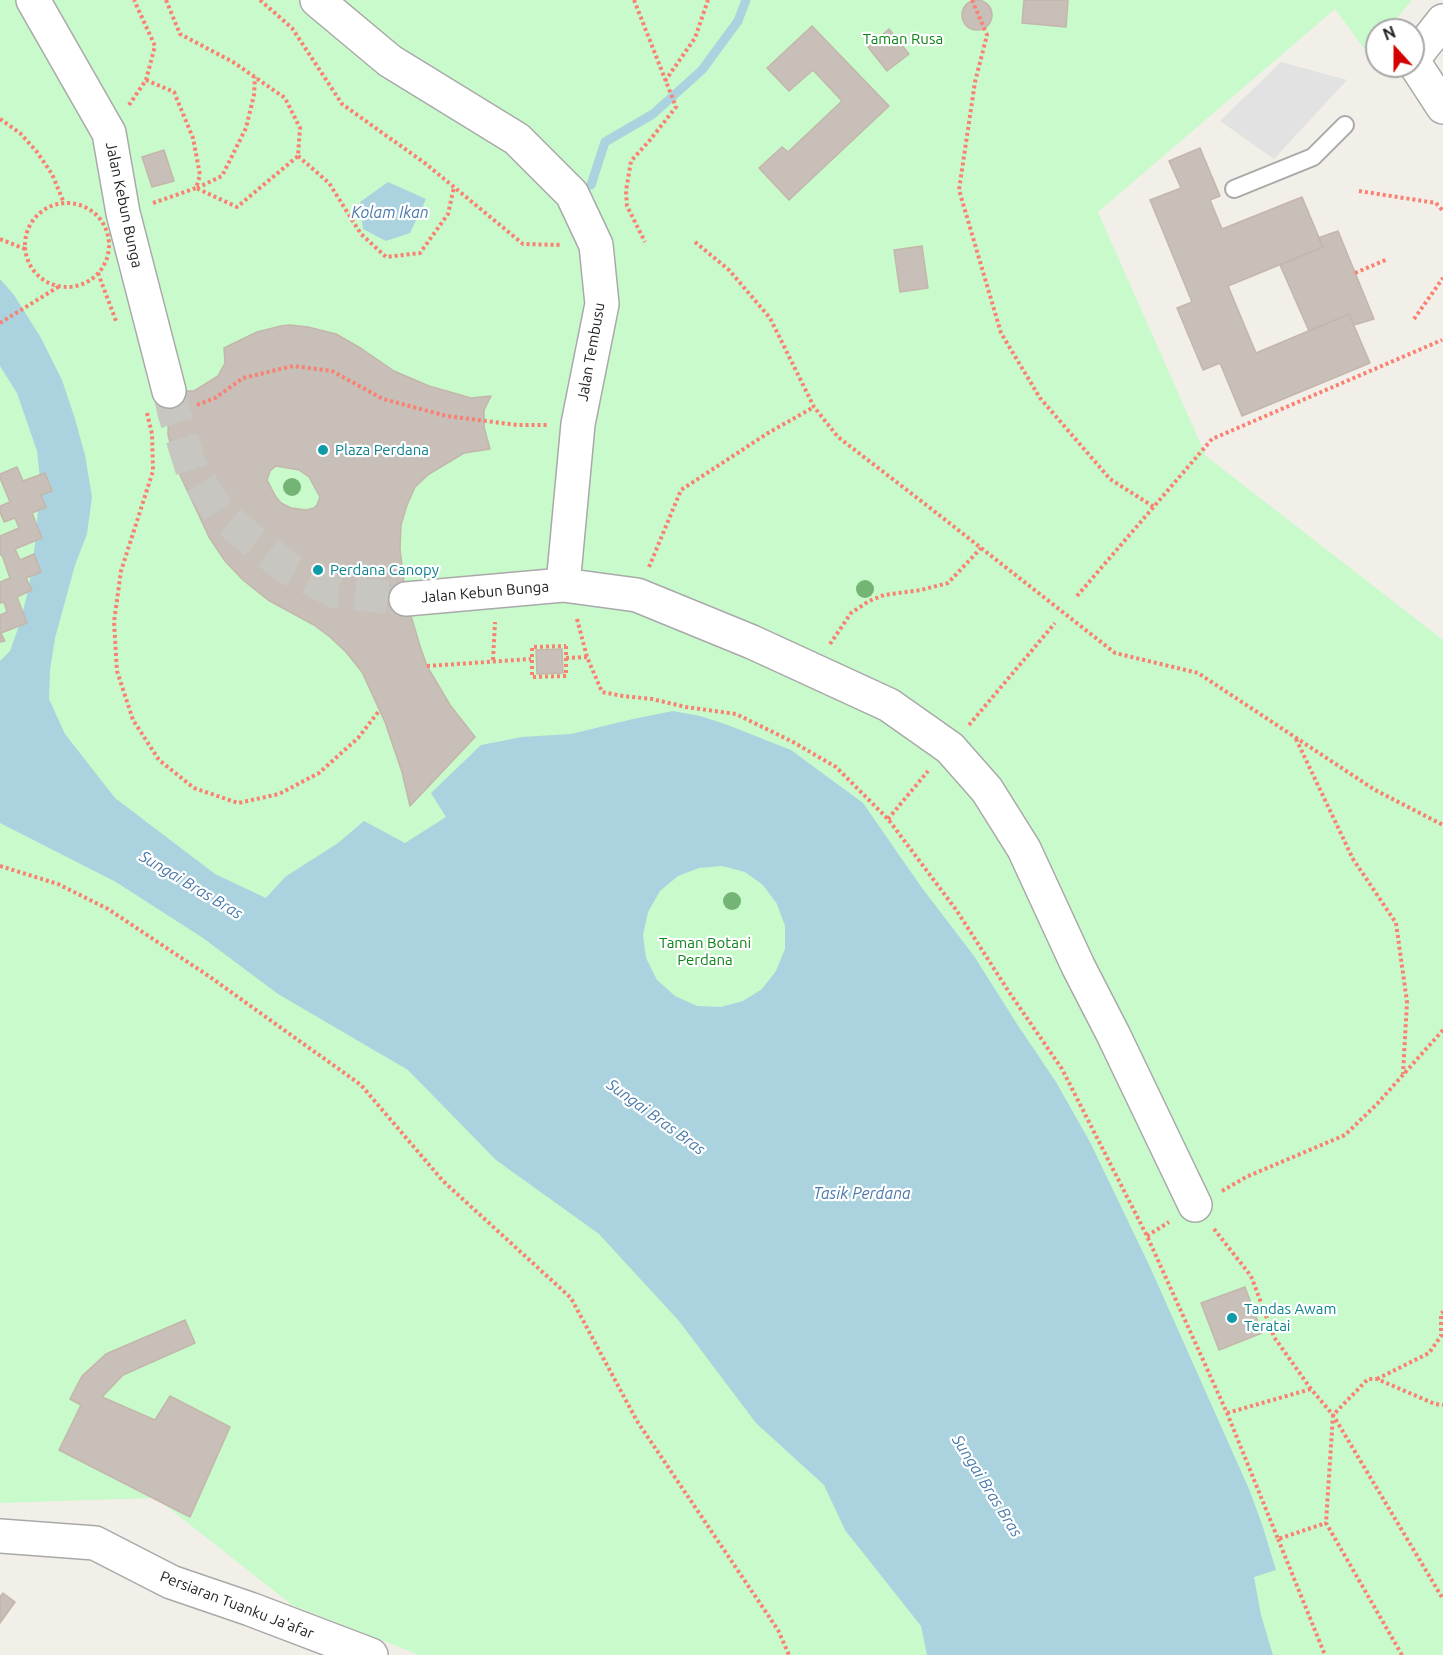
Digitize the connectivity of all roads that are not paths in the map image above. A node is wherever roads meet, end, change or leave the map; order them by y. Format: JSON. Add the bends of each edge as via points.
{"nodes":[{"id":1,"x":33,"y":0,"type":"edge"},
{"id":2,"x":317,"y":0,"type":"edge"},
{"id":3,"x":1443,"y":21,"type":"edge"},
{"id":4,"x":1425,"y":44,"type":"edge"},
{"id":5,"x":1424,"y":78,"type":"edge"},
{"id":6,"x":1443,"y":107,"type":"edge"},
{"id":7,"x":1345,"y":125,"type":"dead end"},
{"id":8,"x":1234,"y":189,"type":"dead end"},
{"id":9,"x":169,"y":400,"type":"tunnel mouth"},
{"id":10,"x":563,"y":585,"type":"junction"},
{"id":11,"x":406,"y":600,"type":"tunnel mouth"},
{"id":12,"x":1195,"y":1205,"type":"road end"},
{"id":13,"x":0,"y":1536,"type":"edge"},
{"id":14,"x":371,"y":1655,"type":"edge"}],
"edges":[{"from":1,"to":9,"type":"street","name":"Jalan Kebun Bunga","via":[[109,133],[123,213]]},
{"from":2,"to":10,"type":"street","name":"Jalan Tembusu","via":[[390,61],[517,139],[572,194],[596,245],[602,303],[578,424]]},
{"from":3,"to":4,"type":"street"},
{"from":5,"to":6,"type":"street"},
{"from":7,"to":8,"type":"lane","via":[[1313,157]]},
{"from":10,"to":11,"type":"street","name":"Jalan Kebun Bunga"},
{"from":10,"to":12,"type":"street","name":"Jalan Kebun Bunga","via":[[637,595],[813,669],[889,705],[950,748],[987,790],[1024,849]]},
{"from":13,"to":14,"type":"street","name":"Persiaran Tuanku Ja'afar","via":[[95,1542],[171,1582]]}]}
